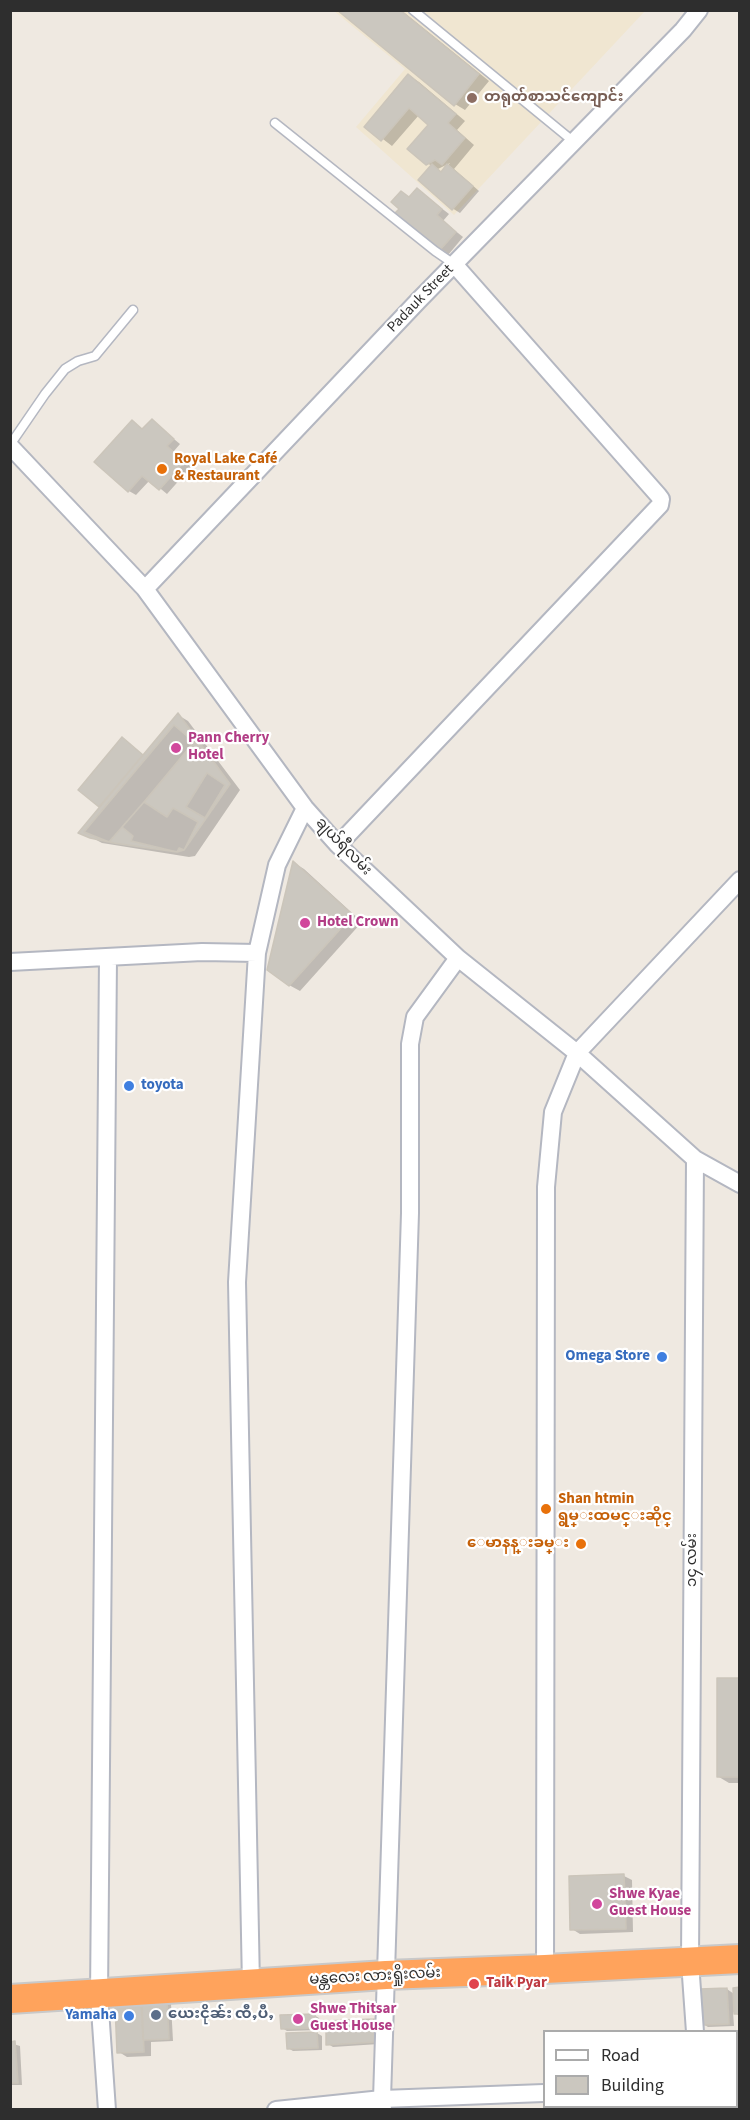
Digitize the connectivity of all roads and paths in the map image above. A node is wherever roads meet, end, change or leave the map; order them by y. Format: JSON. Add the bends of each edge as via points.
{"nodes":[{"id":1,"x":413,"y":10,"type":"edge"},
{"id":2,"x":699,"y":10,"type":"edge"},
{"id":3,"x":275,"y":123,"type":"dead end"},
{"id":4,"x":574,"y":142,"type":"junction"},
{"id":5,"x":454,"y":264,"type":"junction"},
{"id":6,"x":133,"y":310,"type":"dead end"},
{"id":7,"x":10,"y":445,"type":"edge"},
{"id":8,"x":144,"y":589,"type":"junction"},
{"id":9,"x":305,"y":808,"type":"junction"},
{"id":10,"x":338,"y":845,"type":"junction"},
{"id":11,"x":740,"y":880,"type":"edge"},
{"id":12,"x":257,"y":953,"type":"junction"},
{"id":13,"x":108,"y":958,"type":"junction"},
{"id":14,"x":458,"y":958,"type":"junction"},
{"id":15,"x":10,"y":962,"type":"edge"},
{"id":16,"x":578,"y":1053,"type":"junction"},
{"id":17,"x":695,"y":1159,"type":"junction"},
{"id":18,"x":740,"y":1184,"type":"edge"},
{"id":19,"x":740,"y":1959,"type":"edge"},
{"id":20,"x":690,"y":1962,"type":"junction"},
{"id":21,"x":545,"y":1969,"type":"junction"},
{"id":22,"x":386,"y":1975,"type":"junction"},
{"id":23,"x":250,"y":1985,"type":"junction"},
{"id":24,"x":99,"y":1995,"type":"junction"},
{"id":25,"x":10,"y":2000,"type":"edge"},
{"id":26,"x":695,"y":2030,"type":"edge"},
{"id":27,"x":543,"y":2093,"type":"edge"},
{"id":28,"x":383,"y":2104,"type":"edge"},
{"id":29,"x":107,"y":2109,"type":"edge"},
{"id":30,"x":276,"y":2109,"type":"edge"}],
"edges":[{"from":1,"to":4,"type":"lane"},
{"from":2,"to":4,"type":"street","name":"Padauk Street"},
{"from":3,"to":5,"type":"lane"},
{"from":4,"to":5,"type":"street","name":"Padauk Street"},
{"from":5,"to":8,"type":"street","name":"Padauk Street"},
{"from":5,"to":10,"type":"street","via":[[661,502]]},
{"from":6,"to":7,"type":"lane","via":[[95,356],[65,369]]},
{"from":7,"to":8,"type":"street","name":"ချယ်ရီလမ်း"},
{"from":8,"to":9,"type":"street","name":"ချယ်ရီလမ်း"},
{"from":9,"to":10,"type":"street","name":"ချယ်ရီလမ်း"},
{"from":9,"to":12,"type":"street","via":[[277,865]]},
{"from":10,"to":14,"type":"street","name":"ချယ်ရီလမ်း"},
{"from":11,"to":16,"type":"street"},
{"from":12,"to":13,"type":"street"},
{"from":12,"to":23,"type":"street","via":[[237,1282]]},
{"from":13,"to":15,"type":"street"},
{"from":13,"to":24,"type":"street"},
{"from":14,"to":16,"type":"street","name":"ချယ်ရီလမ်း"},
{"from":14,"to":22,"type":"street","via":[[415,1017],[410,1044],[410,1213]]},
{"from":16,"to":17,"type":"street","name":"ချယ်ရီလမ်း"},
{"from":16,"to":21,"type":"street","via":[[553,1112],[546,1187]]},
{"from":17,"to":18,"type":"street","name":"ချယ်ရီလမ်း"},
{"from":17,"to":20,"type":"street","name":"၁၄ လမ်း"},
{"from":19,"to":20,"type":"highway","name":"မန္တလေး လားရှိုးလမ်း"},
{"from":20,"to":21,"type":"highway","name":"မန္တလေး လားရှိုးလမ်း"},
{"from":20,"to":26,"type":"street","name":"၁၄ လမ်း"},
{"from":21,"to":22,"type":"highway","name":"မန္တလေး လားရှိုးလမ်း"},
{"from":22,"to":23,"type":"highway","name":"မန္တလေး လားရှိုးလမ်း"},
{"from":22,"to":28,"type":"street"},
{"from":23,"to":24,"type":"highway","name":"မန္တလေး လားရှိုးလမ်း"},
{"from":24,"to":25,"type":"highway","name":"မန္တလေး လားရှိုးလမ်း"},
{"from":24,"to":29,"type":"street"},
{"from":27,"to":28,"type":"street"},
{"from":28,"to":30,"type":"street"}]}
